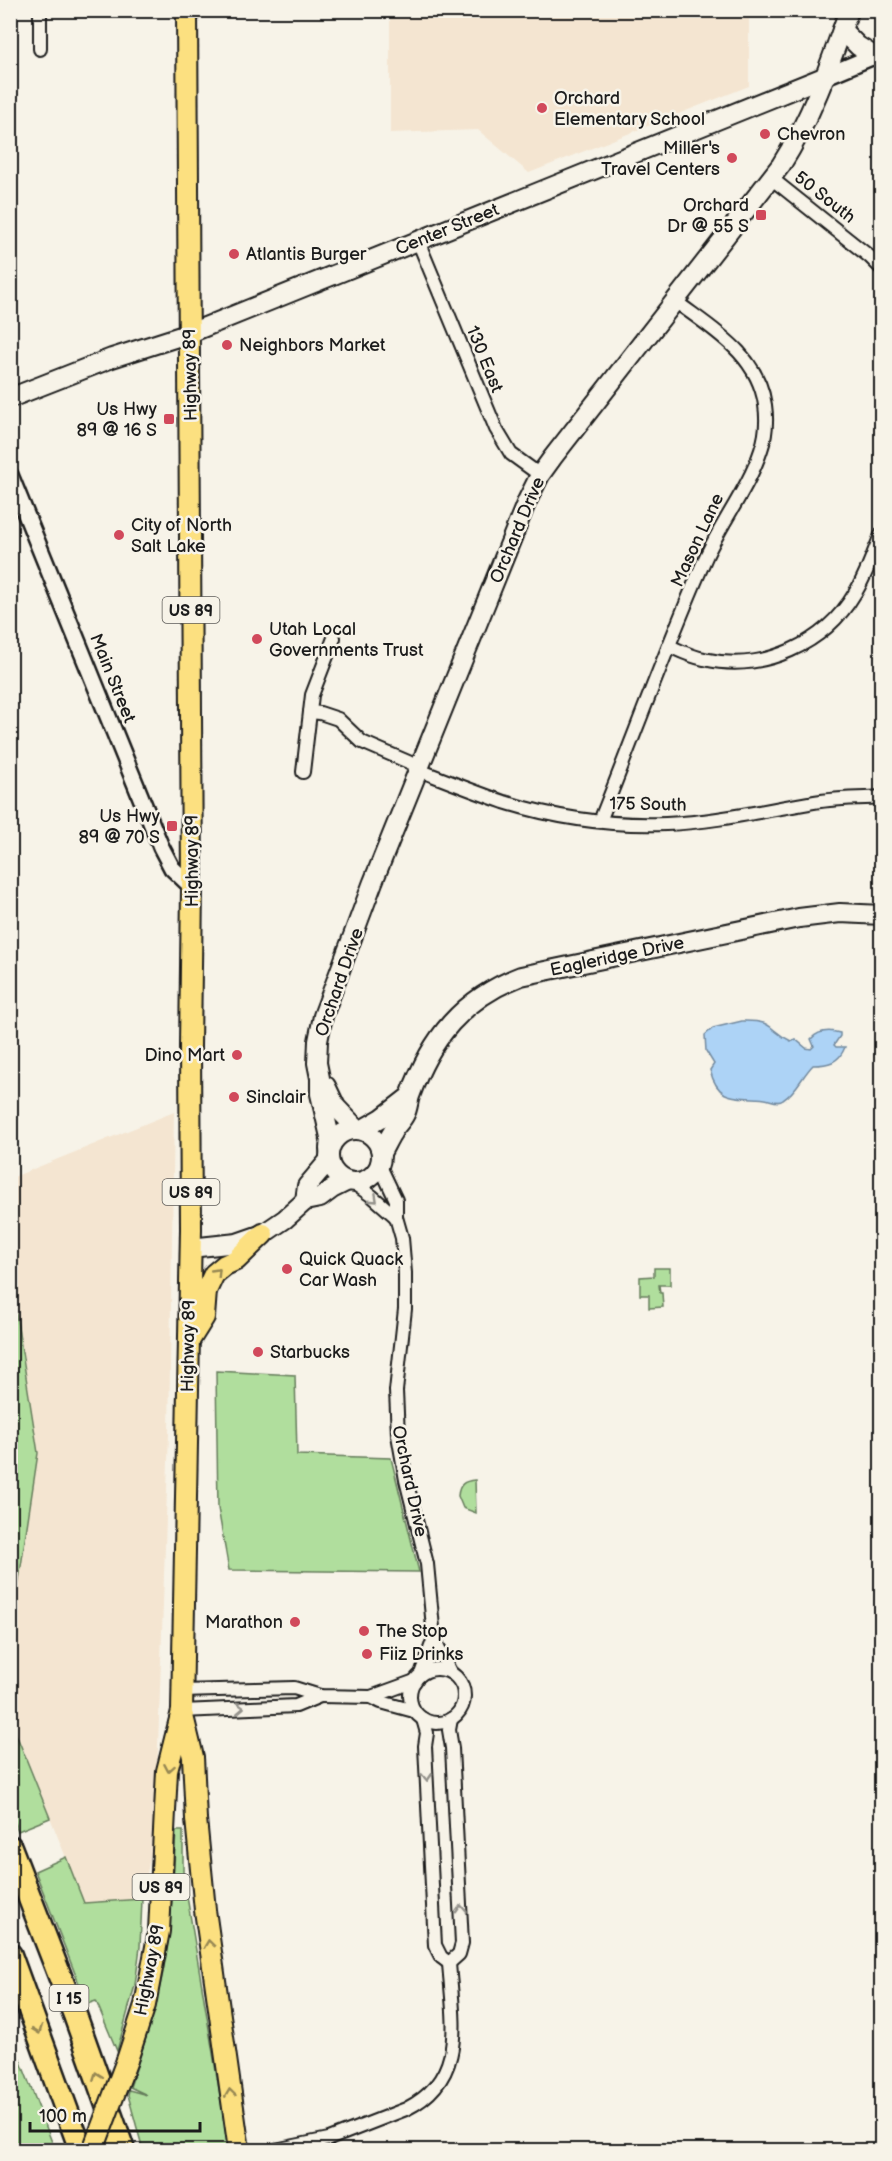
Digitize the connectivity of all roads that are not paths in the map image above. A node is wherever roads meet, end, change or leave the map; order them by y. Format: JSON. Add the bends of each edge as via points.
{"nodes":[{"id":1,"x":40,"y":10,"type":"edge"},
{"id":2,"x":187,"y":10,"type":"edge"},
{"id":3,"x":849,"y":10,"type":"edge"},
{"id":4,"x":842,"y":30,"type":"junction"},
{"id":5,"x":40,"y":49,"type":"dead end"},
{"id":6,"x":878,"y":54,"type":"edge"},
{"id":7,"x":825,"y":76,"type":"junction"},
{"id":8,"x":771,"y":178,"type":"junction"},
{"id":9,"x":418,"y":241,"type":"junction"},
{"id":10,"x":882,"y":269,"type":"edge"},
{"id":11,"x":675,"y":301,"type":"junction"},
{"id":12,"x":190,"y":333,"type":"junction"},
{"id":13,"x":10,"y":398,"type":"edge"},
{"id":14,"x":10,"y":475,"type":"edge"},
{"id":15,"x":540,"y":475,"type":"junction"},
{"id":16,"x":882,"y":533,"type":"edge"},
{"id":17,"x":334,"y":639,"type":"dead end"},
{"id":18,"x":669,"y":646,"type":"junction"},
{"id":19,"x":310,"y":712,"type":"junction"},
{"id":20,"x":420,"y":768,"type":"junction"},
{"id":21,"x":303,"y":772,"type":"dead end"},
{"id":22,"x":882,"y":797,"type":"edge"},
{"id":23,"x":600,"y":821,"type":"junction"},
{"id":24,"x":192,"y":887,"type":"junction"},
{"id":25,"x":882,"y":915,"type":"edge"},
{"id":26,"x":320,"y":1078,"type":"junction"},
{"id":27,"x":410,"y":1097,"type":"junction"},
{"id":28,"x":359,"y":1130,"type":"junction"},
{"id":29,"x":329,"y":1155,"type":"junction"},
{"id":30,"x":380,"y":1159,"type":"junction"},
{"id":31,"x":349,"y":1182,"type":"junction"},
{"id":32,"x":305,"y":1202,"type":"junction"},
{"id":33,"x":396,"y":1217,"type":"junction"},
{"id":34,"x":263,"y":1234,"type":"junction"},
{"id":35,"x":190,"y":1248,"type":"junction"},
{"id":36,"x":188,"y":1344,"type":"junction"},
{"id":37,"x":434,"y":1638,"type":"junction"},
{"id":38,"x":450,"y":1672,"type":"junction"},
{"id":39,"x":418,"y":1677,"type":"junction"},
{"id":40,"x":320,"y":1696,"type":"junction"},
{"id":41,"x":371,"y":1697,"type":"junction"},
{"id":42,"x":182,"y":1701,"type":"junction"},
{"id":43,"x":419,"y":1715,"type":"junction"},
{"id":44,"x":451,"y":1719,"type":"junction"},
{"id":45,"x":10,"y":1847,"type":"edge"},
{"id":46,"x":10,"y":1955,"type":"edge"},
{"id":47,"x":449,"y":1963,"type":"junction"},
{"id":48,"x":306,"y":2148,"type":"edge"},
{"id":49,"x":81,"y":2151,"type":"edge"},
{"id":50,"x":93,"y":2151,"type":"edge"},
{"id":51,"x":123,"y":2151,"type":"edge"},
{"id":52,"x":239,"y":2151,"type":"edge"},
{"id":53,"x":275,"y":2151,"type":"edge"}],
"edges":[{"from":1,"to":5,"type":"street"},
{"from":2,"to":12,"type":"main road","name":"Highway 89","number":"US 89"},
{"from":3,"to":4,"type":"main road","name":"Orchard Drive"},
{"from":4,"to":6,"type":"main road","via":[[858,46]]},
{"from":4,"to":7,"type":"main road","name":"Orchard Drive"},
{"from":6,"to":7,"type":"street","name":"Center Street"},
{"from":7,"to":8,"type":"main road","name":"Orchard Drive","via":[[800,136]]},
{"from":7,"to":9,"type":"main road","name":"Center Street"},
{"from":8,"to":10,"type":"street","name":"50 South"},
{"from":8,"to":11,"type":"main road","name":"Orchard Drive"},
{"from":9,"to":12,"type":"main road","name":"Center Street"},
{"from":9,"to":15,"type":"street","name":"130 East","via":[[496,429],[511,454]]},
{"from":11,"to":15,"type":"main road","name":"Orchard Drive"},
{"from":11,"to":18,"type":"street","name":"Mason Lane","via":[[744,357],[760,387],[765,419],[760,453],[711,546]]},
{"from":12,"to":13,"type":"main road","name":"Center Street"},
{"from":12,"to":24,"type":"main road","name":"Highway 89","number":"US 89"},
{"from":14,"to":24,"type":"street","name":"Main Street","via":[[161,847],[172,868]]},
{"from":15,"to":20,"type":"main road","name":"Orchard Drive"},
{"from":16,"to":18,"type":"street","via":[[846,607],[824,630],[797,648],[764,659],[733,662],[703,659]]},
{"from":17,"to":19,"type":"street","via":[[314,688]]},
{"from":18,"to":23,"type":"street","name":"Mason Lane"},
{"from":19,"to":20,"type":"street","name":"175 South","via":[[338,719],[362,742]]},
{"from":19,"to":21,"type":"street"},
{"from":20,"to":23,"type":"street","name":"175 South","via":[[506,802]]},
{"from":20,"to":26,"type":"main road","name":"Orchard Drive","via":[[323,1016],[317,1052]]},
{"from":22,"to":23,"type":"street","name":"175 South","via":[[831,799],[689,823]]},
{"from":24,"to":35,"type":"main road","name":"Highway 89","number":"US 89"},
{"from":25,"to":27,"type":"main road","name":"Eagleridge Drive","via":[[840,913],[799,918],[502,983],[476,998],[446,1028],[431,1050]]},
{"from":26,"to":28,"type":"main road","name":"Orchard Drive","via":[[336,1107]]},
{"from":26,"to":29,"type":"main road","name":"Orchard Drive"},
{"from":27,"to":28,"type":"main road","name":"Eagleridge Drive"},
{"from":27,"to":30,"type":"main road","name":"Eagleridge Drive"},
{"from":28,"to":29,"type":"main road","via":[[343,1134],[332,1143]]},
{"from":28,"to":30,"type":"main road","via":[[375,1140]]},
{"from":29,"to":31,"type":"main road","via":[[334,1172]]},
{"from":29,"to":32,"type":"main road","via":[[308,1186]]},
{"from":30,"to":31,"type":"main road","via":[[369,1176]]},
{"from":30,"to":33,"type":"street","name":"Orchard Drive","via":[[396,1200]]},
{"from":31,"to":32,"type":"main road"},
{"from":31,"to":33,"type":"street","one_way":true},
{"from":32,"to":34,"type":"main road"},
{"from":33,"to":37,"type":"street","name":"Orchard Drive","via":[[404,1251],[406,1295],[396,1418],[403,1467],[427,1564]]},
{"from":34,"to":35,"type":"main road","via":[[237,1243]]},
{"from":36,"to":34,"type":"main road","one_way":true,"via":[[204,1317],[206,1291],[214,1274],[237,1260]]},
{"from":35,"to":36,"type":"main road","name":"Highway 89","number":"US 89"},
{"from":36,"to":42,"type":"main road","name":"Highway 89","number":"US 89"},
{"from":37,"to":38,"type":"street","name":"Orchard Drive"},
{"from":37,"to":39,"type":"street","name":"Orchard Drive"},
{"from":38,"to":39,"type":"street","via":[[438,1669]]},
{"from":38,"to":44,"type":"street","via":[[463,1692],[460,1709]]},
{"from":39,"to":41,"type":"street"},
{"from":39,"to":43,"type":"street","via":[[410,1692]]},
{"from":40,"to":41,"type":"street"},
{"from":40,"to":42,"type":"street","via":[[294,1688]]},
{"from":42,"to":40,"type":"street","one_way":true,"via":[[296,1706]]},
{"from":41,"to":43,"type":"street"},
{"from":42,"to":50,"type":"main road","name":"Highway 89","number":"US 89","one_way":true,"bridge":true,"via":[[167,1772],[159,1931],[145,2005]]},
{"from":52,"to":42,"type":"main road","name":"Highway 89","number":"US 89","one_way":true,"via":[[205,1910],[193,1757]]},
{"from":43,"to":44,"type":"street","via":[[437,1723]]},
{"from":43,"to":47,"type":"street","one_way":true,"via":[[427,1737],[435,1945]]},
{"from":47,"to":44,"type":"street","one_way":true,"via":[[459,1954],[462,1943],[448,1730]]},
{"from":51,"to":45,"type":"highway","number":"I 15","one_way":true},
{"from":46,"to":49,"type":"highway","number":"I 15","one_way":true},
{"from":47,"to":48,"type":"street","via":[[453,2048],[447,2068],[434,2088],[406,2109]]},
{"from":48,"to":53,"type":"street"}]}
